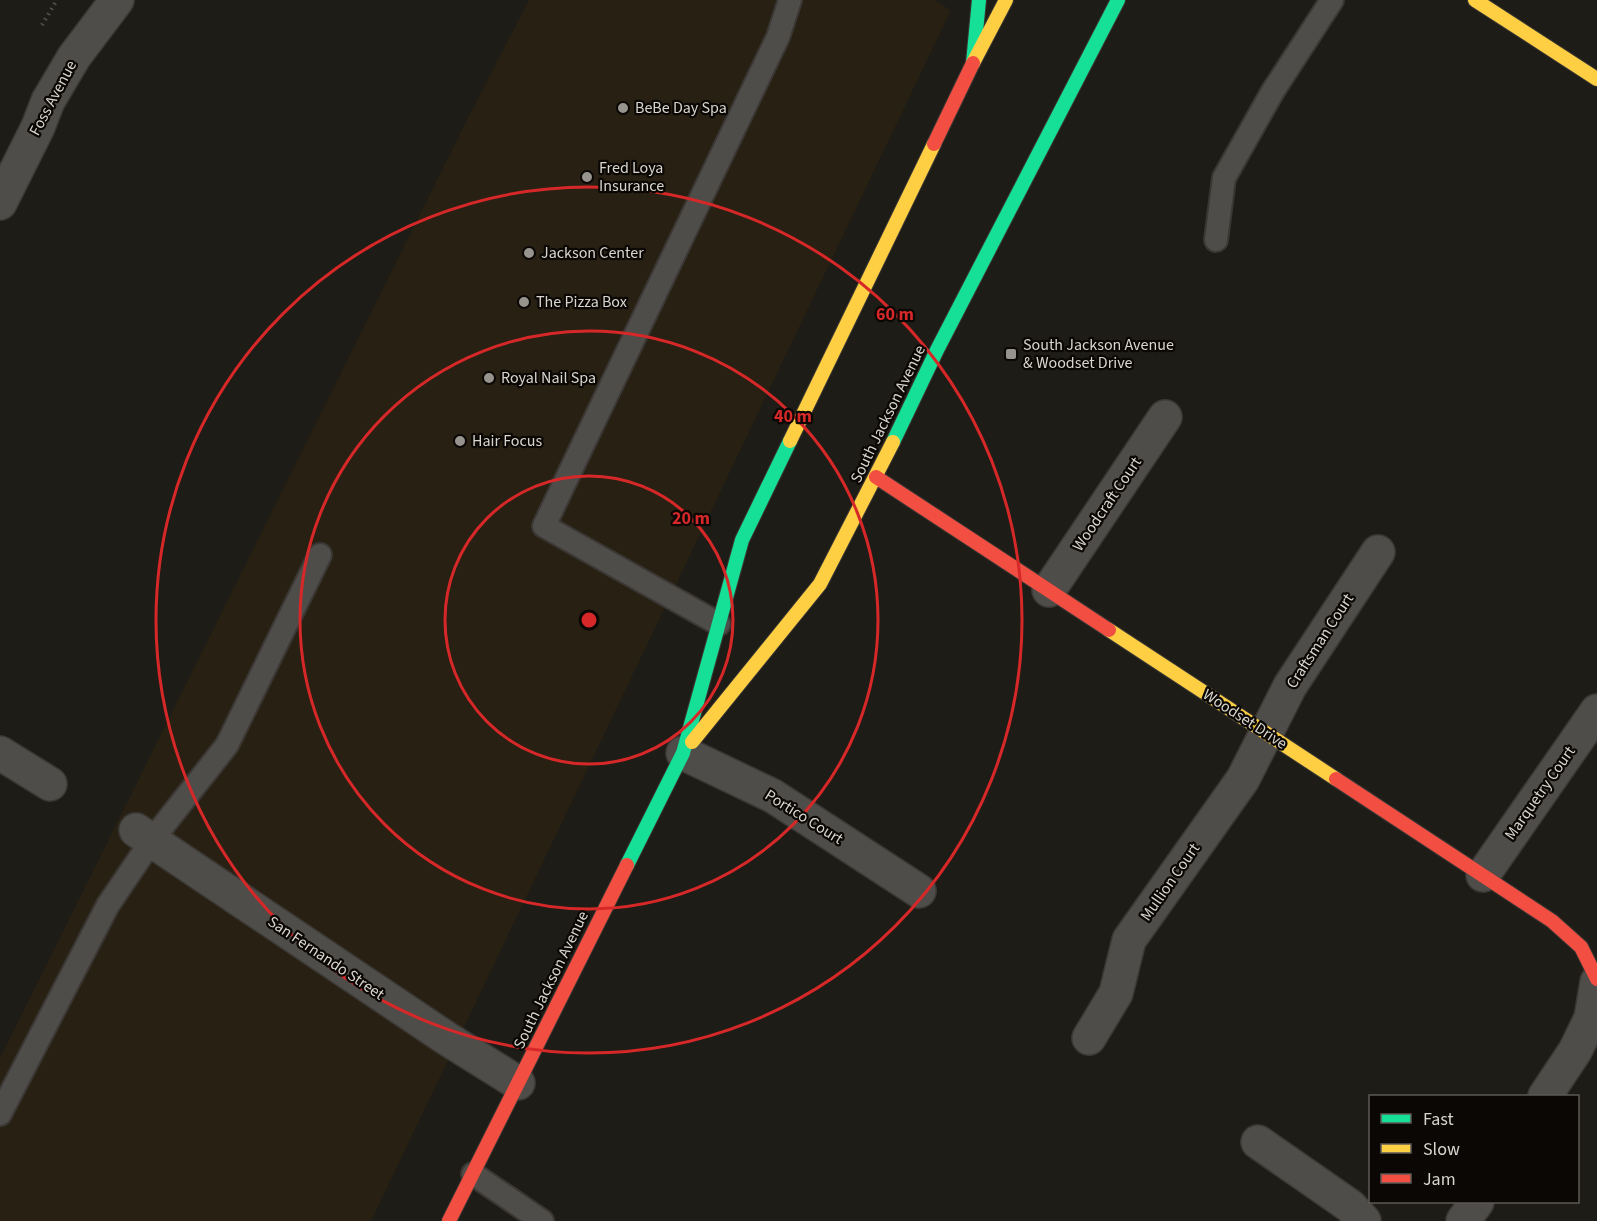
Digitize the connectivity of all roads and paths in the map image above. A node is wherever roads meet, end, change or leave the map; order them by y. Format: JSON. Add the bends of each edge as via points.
{"nodes":[{"id":1,"x":117,"y":0,"type":"edge"},
{"id":2,"x":790,"y":0,"type":"edge"},
{"id":3,"x":979,"y":0,"type":"edge"},
{"id":4,"x":1006,"y":0,"type":"edge"},
{"id":5,"x":1118,"y":0,"type":"edge"},
{"id":6,"x":1332,"y":0,"type":"edge"},
{"id":7,"x":1475,"y":0,"type":"edge"},
{"id":8,"x":973,"y":63,"type":"junction"},
{"id":9,"x":1597,"y":79,"type":"edge"},
{"id":10,"x":0,"y":203,"type":"edge"},
{"id":11,"x":1216,"y":240,"type":"dead end"},
{"id":12,"x":1165,"y":417,"type":"dead end"},
{"id":13,"x":876,"y":477,"type":"junction"},
{"id":14,"x":1378,"y":552,"type":"dead end"},
{"id":15,"x":320,"y":555,"type":"dead end"},
{"id":16,"x":1049,"y":590,"type":"junction"},
{"id":17,"x":718,"y":624,"type":"junction"},
{"id":18,"x":1597,"y":711,"type":"edge"},
{"id":19,"x":1266,"y":733,"type":"junction"},
{"id":20,"x":0,"y":753,"type":"edge"},
{"id":21,"x":683,"y":753,"type":"junction"},
{"id":22,"x":50,"y":784,"type":"dead end"},
{"id":23,"x":144,"y":835,"type":"junction"},
{"id":24,"x":1482,"y":875,"type":"junction"},
{"id":25,"x":919,"y":891,"type":"dead end"},
{"id":26,"x":1597,"y":980,"type":"edge"},
{"id":27,"x":1089,"y":1038,"type":"dead end"},
{"id":28,"x":518,"y":1083,"type":"junction"},
{"id":29,"x":1546,"y":1095,"type":"edge"},
{"id":30,"x":0,"y":1114,"type":"edge"},
{"id":31,"x":1258,"y":1142,"type":"dead end"},
{"id":32,"x":472,"y":1174,"type":"junction"},
{"id":33,"x":1476,"y":1203,"type":"edge"},
{"id":34,"x":449,"y":1221,"type":"edge"},
{"id":35,"x":542,"y":1221,"type":"edge"},
{"id":36,"x":1364,"y":1221,"type":"edge"},
{"id":37,"x":1462,"y":1221,"type":"edge"}],
"edges":[{"from":1,"to":10,"type":"street","name":"Foss Avenue","via":[[48,101]]},
{"from":2,"to":17,"type":"lane","via":[[778,37],[544,526]]},
{"from":3,"to":8,"type":"main road"},
{"from":4,"to":8,"type":"main road","name":"South Jackson Avenue"},
{"from":5,"to":13,"type":"main road","name":"South Jackson Avenue"},
{"from":6,"to":11,"type":"lane","via":[[1273,91],[1224,178]]},
{"from":7,"to":9,"type":"main road"},
{"from":8,"to":17,"type":"main road","name":"South Jackson Avenue","via":[[742,540]]},
{"from":12,"to":16,"type":"street","name":"Woodcraft Court"},
{"from":13,"to":16,"type":"main road","name":"Woodset Drive"},
{"from":13,"to":21,"type":"main road","name":"South Jackson Avenue","via":[[820,584]]},
{"from":14,"to":19,"type":"street","name":"Craftsman Court","via":[[1290,686]]},
{"from":15,"to":23,"type":"lane","via":[[227,746]]},
{"from":16,"to":19,"type":"main road","name":"Woodset Drive"},
{"from":17,"to":21,"type":"main road","name":"South Jackson Avenue"},
{"from":18,"to":24,"type":"street","name":"Marquetry Court"},
{"from":19,"to":24,"type":"main road","name":"Woodset Drive"},
{"from":19,"to":27,"type":"street","name":"Mullion Court","via":[[1243,779],[1129,940],[1116,993]]},
{"from":20,"to":22,"type":"street"},
{"from":21,"to":25,"type":"street","name":"Portico Court","via":[[773,796]]},
{"from":21,"to":28,"type":"main road","name":"South Jackson Avenue"},
{"from":23,"to":28,"type":"street","name":"San Fernando Street"},
{"from":23,"to":30,"type":"lane"},
{"from":24,"to":26,"type":"main road","name":"Woodset Drive","via":[[1552,921],[1581,947]]},
{"from":26,"to":29,"type":"street","name":"Woodset Drive","via":[[1591,1018]]},
{"from":28,"to":32,"type":"main road","name":"South Jackson Avenue"},
{"from":31,"to":36,"type":"street","via":[[1350,1206]]},
{"from":32,"to":34,"type":"main road","name":"South Jackson Avenue"},
{"from":32,"to":35,"type":"lane"},
{"from":33,"to":37,"type":"street"}]}
